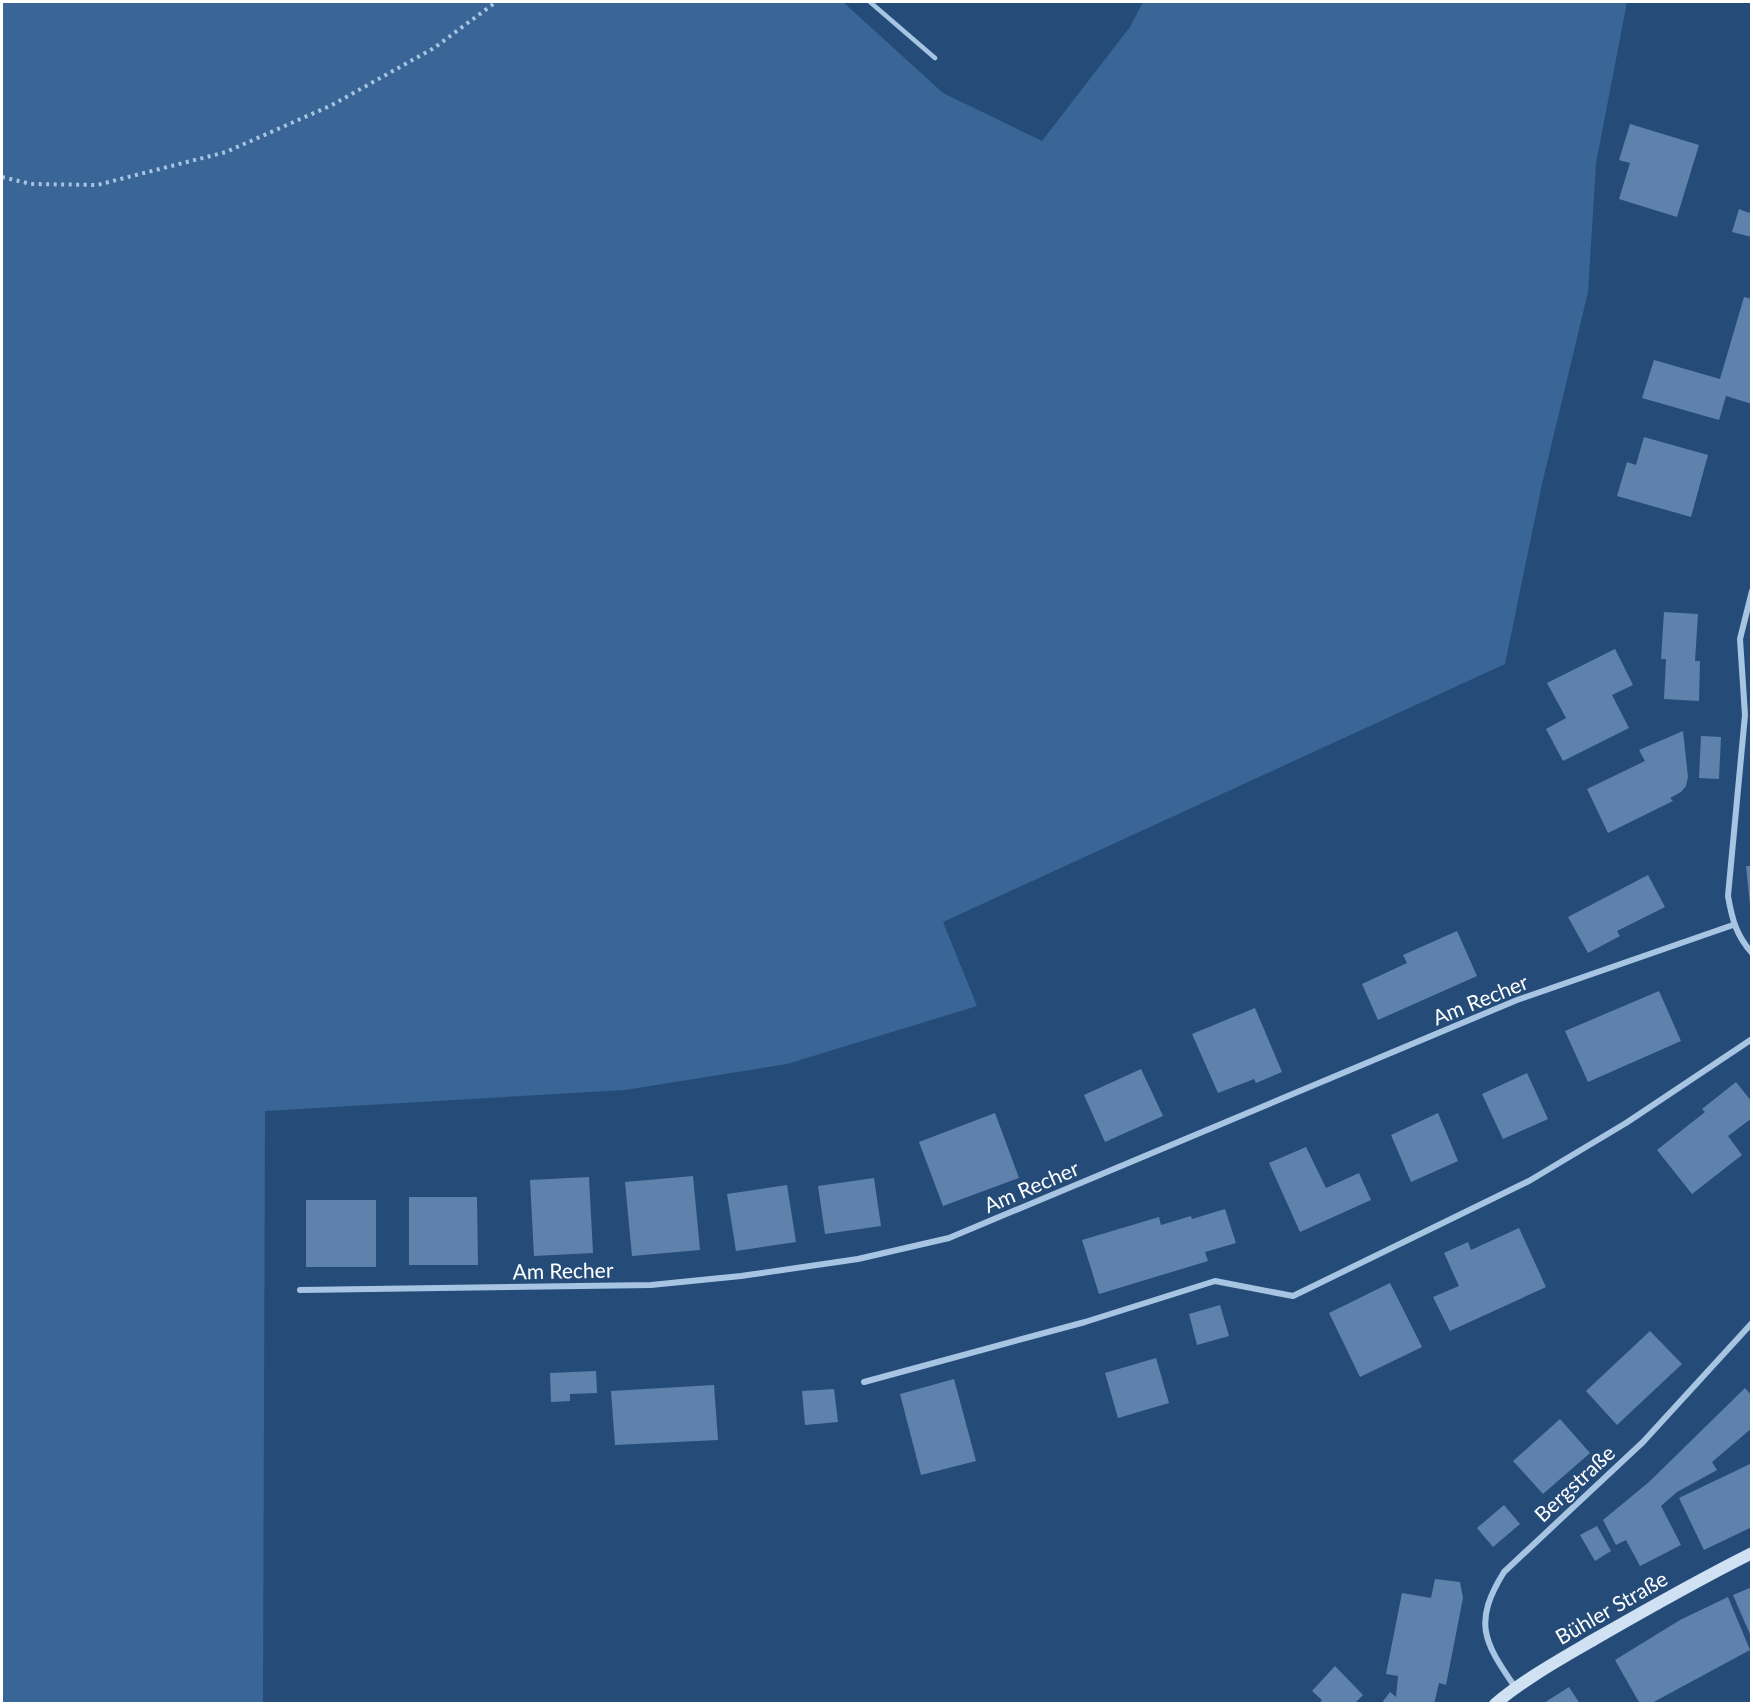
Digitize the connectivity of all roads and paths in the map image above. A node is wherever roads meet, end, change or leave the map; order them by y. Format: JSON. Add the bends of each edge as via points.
{"nodes":[{"id":1,"x":496,"y":2,"type":"edge"},
{"id":2,"x":870,"y":2,"type":"edge"},
{"id":3,"x":935,"y":58,"type":"dead end"},
{"id":4,"x":2,"y":177,"type":"edge"},
{"id":5,"x":1752,"y":591,"type":"edge"},
{"id":6,"x":1733,"y":925,"type":"junction"},
{"id":7,"x":1752,"y":953,"type":"edge"},
{"id":8,"x":1752,"y":1039,"type":"edge"},
{"id":9,"x":300,"y":1290,"type":"dead end"},
{"id":10,"x":1752,"y":1323,"type":"edge"},
{"id":11,"x":864,"y":1382,"type":"dead end"},
{"id":12,"x":1752,"y":1553,"type":"edge"},
{"id":13,"x":1515,"y":1687,"type":"junction"},
{"id":14,"x":1495,"y":1704,"type":"edge"}],
"edges":[{"from":1,"to":4,"type":"path","via":[[434,48],[332,105],[225,152],[97,185],[31,184]]},
{"from":2,"to":3,"type":"lane"},
{"from":5,"to":6,"type":"street","via":[[1740,639],[1745,715],[1728,897]]},
{"from":6,"to":7,"type":"street"},
{"from":6,"to":9,"type":"street","name":"Am Recher","via":[[1517,1000],[949,1238],[858,1259],[651,1285]]},
{"from":8,"to":11,"type":"street","via":[[1626,1123],[1529,1181],[1293,1296],[1215,1281],[1085,1322]]},
{"from":10,"to":13,"type":"street","name":"Bergstraße","via":[[1643,1442],[1504,1572],[1486,1611],[1486,1632],[1490,1650]]},
{"from":12,"to":13,"type":"main road","name":"Bühler Straße","via":[[1682,1588]]},
{"from":13,"to":14,"type":"main road","name":"Bühler Straße"}]}
